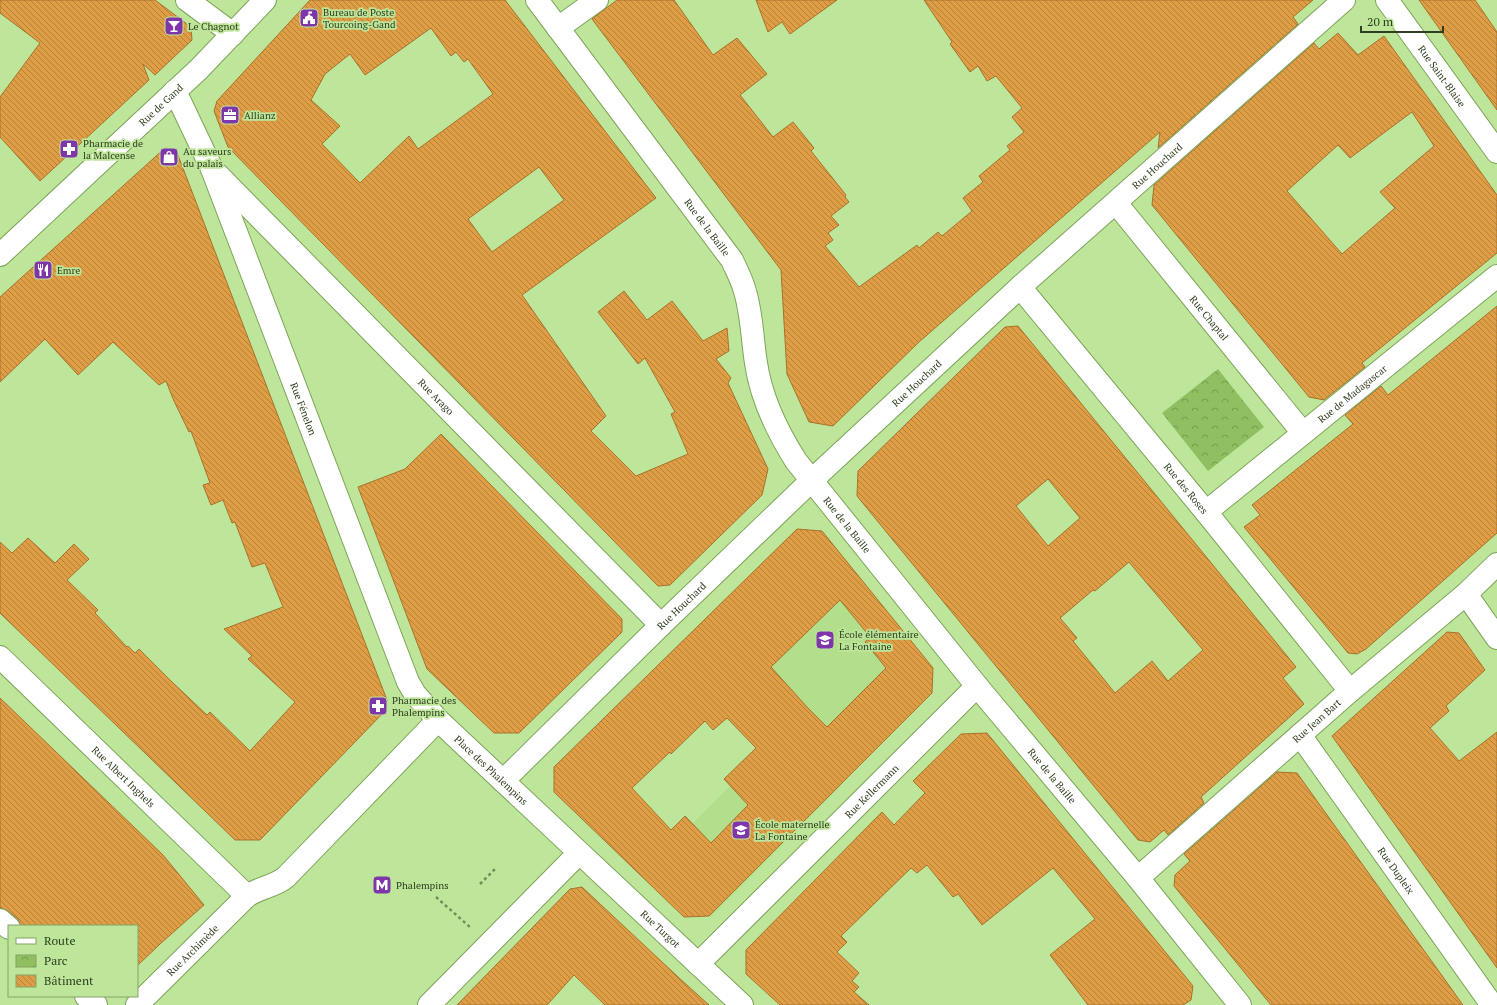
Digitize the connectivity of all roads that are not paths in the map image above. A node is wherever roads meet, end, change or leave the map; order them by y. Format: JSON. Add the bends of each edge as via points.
{"nodes":[{"id":1,"x":187,"y":0,"type":"edge"},
{"id":2,"x":265,"y":0,"type":"edge"},
{"id":3,"x":536,"y":0,"type":"edge"},
{"id":4,"x":597,"y":0,"type":"edge"},
{"id":5,"x":1344,"y":0,"type":"edge"},
{"id":6,"x":1387,"y":0,"type":"edge"},
{"id":7,"x":558,"y":28,"type":"junction"},
{"id":8,"x":233,"y":34,"type":"junction"},
{"id":9,"x":175,"y":91,"type":"junction"},
{"id":10,"x":1497,"y":152,"type":"edge"},
{"id":11,"x":212,"y":169,"type":"junction"},
{"id":12,"x":1116,"y":203,"type":"junction"},
{"id":13,"x":0,"y":255,"type":"edge"},
{"id":14,"x":1497,"y":276,"type":"edge"},
{"id":15,"x":1020,"y":287,"type":"junction"},
{"id":16,"x":1303,"y":433,"type":"junction"},
{"id":17,"x":811,"y":481,"type":"junction"},
{"id":18,"x":1206,"y":512,"type":"junction"},
{"id":19,"x":1497,"y":564,"type":"edge"},
{"id":20,"x":1466,"y":594,"type":"junction"},
{"id":21,"x":661,"y":625,"type":"junction"},
{"id":22,"x":1497,"y":638,"type":"edge"},
{"id":23,"x":0,"y":657,"type":"edge"},
{"id":24,"x":977,"y":686,"type":"junction"},
{"id":25,"x":1350,"y":691,"type":"junction"},
{"id":26,"x":438,"y":720,"type":"junction"},
{"id":27,"x":1300,"y":735,"type":"junction"},
{"id":28,"x":503,"y":781,"type":"junction"},
{"id":29,"x":580,"y":853,"type":"junction"},
{"id":30,"x":1138,"y":878,"type":"junction"},
{"id":31,"x":247,"y":896,"type":"junction"},
{"id":32,"x":0,"y":920,"type":"edge"},
{"id":33,"x":8,"y":927,"type":"edge"},
{"id":34,"x":698,"y":964,"type":"junction"},
{"id":35,"x":87,"y":997,"type":"edge"},
{"id":36,"x":1233,"y":1003,"type":"edge"},
{"id":37,"x":96,"y":1005,"type":"edge"},
{"id":38,"x":137,"y":1005,"type":"edge"},
{"id":39,"x":429,"y":1005,"type":"edge"},
{"id":40,"x":742,"y":1005,"type":"edge"},
{"id":41,"x":1492,"y":1005,"type":"edge"}],
"edges":[{"from":1,"to":8,"type":"street"},
{"from":2,"to":8,"type":"street","name":"Rue de Gand"},
{"from":3,"to":7,"type":"street","name":"Rue de la Baille"},
{"from":4,"to":7,"type":"street"},
{"from":5,"to":12,"type":"street","name":"Rue Houchard"},
{"from":6,"to":10,"type":"street","name":"Rue Saint-Blaise"},
{"from":7,"to":17,"type":"street","name":"Rue de la Baille","via":[[732,260],[744,289],[756,364],[766,404],[786,445]]},
{"from":8,"to":9,"type":"street","name":"Rue de Gand"},
{"from":9,"to":11,"type":"street","name":"Rue Fénelon"},
{"from":9,"to":13,"type":"street","name":"Rue de Gand"},
{"from":11,"to":21,"type":"street","name":"Rue Arago"},
{"from":11,"to":26,"type":"street","name":"Rue Fénelon","via":[[408,682]]},
{"from":12,"to":15,"type":"street","name":"Rue Houchard"},
{"from":12,"to":16,"type":"street","name":"Rue Chaptal"},
{"from":14,"to":16,"type":"street","name":"Rue de Madagascar"},
{"from":15,"to":17,"type":"street","name":"Rue Houchard"},
{"from":15,"to":18,"type":"street","name":"Rue des Roses"},
{"from":16,"to":18,"type":"street","name":"Rue de Madagascar"},
{"from":17,"to":21,"type":"street","name":"Rue Houchard"},
{"from":17,"to":24,"type":"street","name":"Rue de la Baille"},
{"from":18,"to":25,"type":"street","name":"Rue des Roses"},
{"from":19,"to":20,"type":"street","name":"Rue Jean Bart"},
{"from":20,"to":22,"type":"street"},
{"from":20,"to":25,"type":"street","name":"Rue Jean Bart"},
{"from":21,"to":28,"type":"street","name":"Rue Houchard"},
{"from":23,"to":31,"type":"street","name":"Rue Albert Inghels"},
{"from":24,"to":30,"type":"street","name":"Rue de la Baille"},
{"from":24,"to":34,"type":"street","name":"Rue Kellermann"},
{"from":25,"to":27,"type":"street","name":"Rue Jean Bart"},
{"from":26,"to":28,"type":"street","name":"Place des Phalempins"},
{"from":26,"to":31,"type":"street","via":[[286,877],[279,883]]},
{"from":27,"to":30,"type":"street","name":"Rue Jean Bart"},
{"from":27,"to":41,"type":"street","name":"Rue Dupleix"},
{"from":28,"to":29,"type":"street","name":"Place des Phalempins"},
{"from":29,"to":34,"type":"street","name":"Rue Turgot"},
{"from":29,"to":39,"type":"street"},
{"from":30,"to":36,"type":"street","name":"Rue de la Baille"},
{"from":31,"to":38,"type":"street","name":"Rue Archimède"},
{"from":32,"to":33,"type":"street"},
{"from":34,"to":40,"type":"street","name":"Rue Turgot"},
{"from":35,"to":37,"type":"street"}]}
